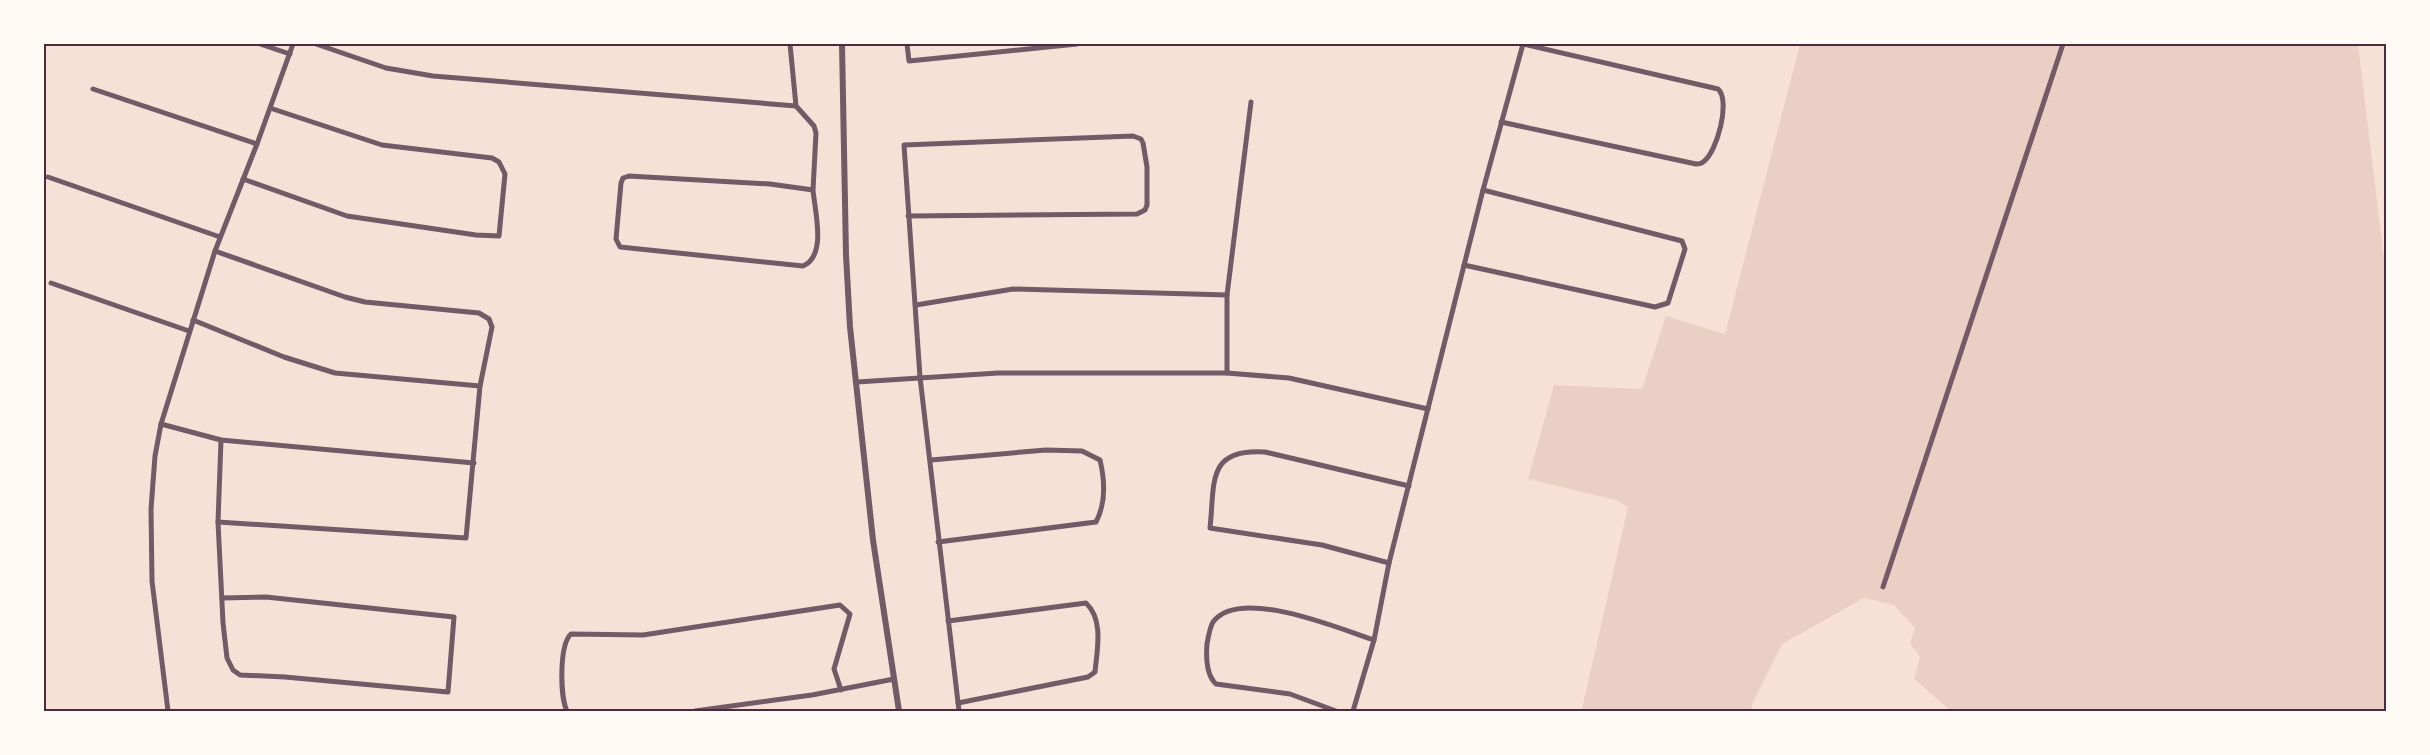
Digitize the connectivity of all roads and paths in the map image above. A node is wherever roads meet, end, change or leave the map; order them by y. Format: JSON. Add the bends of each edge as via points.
{"nodes":[{"id":1,"x":260,"y":44,"type":"edge"},
{"id":2,"x":293,"y":44,"type":"edge"},
{"id":3,"x":316,"y":44,"type":"edge"},
{"id":4,"x":790,"y":44,"type":"edge"},
{"id":5,"x":842,"y":44,"type":"edge"},
{"id":6,"x":907,"y":44,"type":"edge"},
{"id":7,"x":1077,"y":44,"type":"edge"},
{"id":8,"x":1523,"y":44,"type":"edge"},
{"id":9,"x":2063,"y":44,"type":"edge"},
{"id":10,"x":290,"y":54,"type":"junction"},
{"id":11,"x":93,"y":89,"type":"dead end"},
{"id":12,"x":1251,"y":102,"type":"dead end"},
{"id":13,"x":796,"y":106,"type":"junction"},
{"id":14,"x":270,"y":108,"type":"junction"},
{"id":15,"x":1501,"y":122,"type":"junction"},
{"id":16,"x":257,"y":144,"type":"junction"},
{"id":17,"x":48,"y":177,"type":"dead end"},
{"id":18,"x":243,"y":179,"type":"junction"},
{"id":19,"x":813,"y":190,"type":"junction"},
{"id":20,"x":1483,"y":190,"type":"junction"},
{"id":21,"x":908,"y":216,"type":"junction"},
{"id":22,"x":220,"y":237,"type":"junction"},
{"id":23,"x":215,"y":251,"type":"junction"},
{"id":24,"x":1464,"y":265,"type":"junction"},
{"id":25,"x":51,"y":283,"type":"dead end"},
{"id":26,"x":1227,"y":295,"type":"junction"},
{"id":27,"x":916,"y":305,"type":"junction"},
{"id":28,"x":193,"y":320,"type":"junction"},
{"id":29,"x":189,"y":332,"type":"junction"},
{"id":30,"x":1227,"y":373,"type":"junction"},
{"id":31,"x":920,"y":377,"type":"junction"},
{"id":32,"x":857,"y":382,"type":"junction"},
{"id":33,"x":480,"y":386,"type":"junction"},
{"id":34,"x":1428,"y":409,"type":"junction"},
{"id":35,"x":161,"y":424,"type":"junction"},
{"id":36,"x":221,"y":440,"type":"junction"},
{"id":37,"x":931,"y":460,"type":"junction"},
{"id":38,"x":474,"y":463,"type":"junction"},
{"id":39,"x":1409,"y":486,"type":"junction"},
{"id":40,"x":218,"y":522,"type":"junction"},
{"id":41,"x":938,"y":542,"type":"junction"},
{"id":42,"x":1389,"y":563,"type":"junction"},
{"id":43,"x":1883,"y":587,"type":"dead end"},
{"id":44,"x":222,"y":598,"type":"junction"},
{"id":45,"x":948,"y":621,"type":"junction"},
{"id":46,"x":1374,"y":640,"type":"junction"},
{"id":47,"x":894,"y":679,"type":"junction"},
{"id":48,"x":840,"y":690,"type":"junction"},
{"id":49,"x":958,"y":703,"type":"junction"},
{"id":50,"x":168,"y":711,"type":"edge"},
{"id":51,"x":567,"y":711,"type":"edge"},
{"id":52,"x":695,"y":711,"type":"edge"},
{"id":53,"x":899,"y":711,"type":"edge"},
{"id":54,"x":959,"y":711,"type":"edge"},
{"id":55,"x":1336,"y":711,"type":"edge"},
{"id":56,"x":1353,"y":711,"type":"edge"}],
"edges":[{"from":1,"to":10,"type":"street"},
{"from":2,"to":10,"type":"street"},
{"from":3,"to":13,"type":"street","via":[[409,73]]},
{"from":4,"to":13,"type":"street"},
{"from":5,"to":32,"type":"street","via":[[846,255]]},
{"from":6,"to":7,"type":"street","via":[[909,61]]},
{"from":8,"to":15,"type":"street"},
{"from":8,"to":15,"type":"street","via":[[1718,89],[1725,100],[1722,123],[1710,154],[1696,164]]},
{"from":9,"to":43,"type":"street"},
{"from":10,"to":14,"type":"street"},
{"from":11,"to":16,"type":"street"},
{"from":12,"to":26,"type":"street"},
{"from":13,"to":19,"type":"street","via":[[814,126],[816,133]]},
{"from":14,"to":16,"type":"street"},
{"from":14,"to":18,"type":"street","via":[[382,145],[492,158],[499,162],[504,174],[499,236],[347,216]]},
{"from":15,"to":20,"type":"street"},
{"from":16,"to":18,"type":"street"},
{"from":17,"to":22,"type":"street"},
{"from":18,"to":22,"type":"street"},
{"from":19,"to":19,"type":"street","via":[[818,234],[815,257],[803,266],[620,247],[616,240],[621,183],[629,176],[770,184]]},
{"from":20,"to":24,"type":"street"},
{"from":20,"to":24,"type":"street","via":[[1682,241],[1685,250],[1668,303],[1655,307]]},
{"from":21,"to":21,"type":"street","via":[[904,146],[1133,136],[1143,143],[1147,205],[1145,210],[1133,215]]},
{"from":21,"to":27,"type":"street"},
{"from":22,"to":23,"type":"street"},
{"from":23,"to":28,"type":"street"},
{"from":23,"to":33,"type":"street","via":[[365,302],[479,313],[488,319],[492,327]]},
{"from":24,"to":34,"type":"street"},
{"from":25,"to":29,"type":"street"},
{"from":26,"to":27,"type":"street","via":[[1013,288]]},
{"from":26,"to":30,"type":"street"},
{"from":27,"to":31,"type":"street"},
{"from":28,"to":29,"type":"street"},
{"from":28,"to":33,"type":"street","via":[[284,357],[335,372]]},
{"from":29,"to":35,"type":"street"},
{"from":30,"to":31,"type":"street","via":[[998,373]]},
{"from":30,"to":34,"type":"street","via":[[1289,378]]},
{"from":31,"to":32,"type":"street"},
{"from":31,"to":37,"type":"street"},
{"from":32,"to":47,"type":"street","via":[[873,540]]},
{"from":33,"to":38,"type":"street"},
{"from":34,"to":39,"type":"street"},
{"from":35,"to":36,"type":"street"},
{"from":35,"to":50,"type":"street","via":[[152,482],[150,539]]},
{"from":36,"to":38,"type":"street"},
{"from":36,"to":40,"type":"street"},
{"from":37,"to":41,"type":"street"},
{"from":37,"to":41,"type":"street","via":[[1046,450],[1082,451],[1100,460],[1103,472],[1104,500],[1096,522]]},
{"from":38,"to":40,"type":"street","via":[[466,538]]},
{"from":39,"to":42,"type":"street"},
{"from":39,"to":42,"type":"street","via":[[1248,450],[1224,459],[1217,469],[1210,528],[1322,546]]},
{"from":40,"to":44,"type":"street"},
{"from":41,"to":45,"type":"street"},
{"from":42,"to":46,"type":"street"},
{"from":44,"to":44,"type":"street","via":[[266,597],[454,617],[448,692],[240,675],[233,670],[227,658]]},
{"from":45,"to":49,"type":"street"},
{"from":45,"to":49,"type":"street","via":[[1086,602],[1098,621],[1095,672],[1088,677]]},
{"from":46,"to":55,"type":"street","via":[[1267,609],[1240,608],[1224,613],[1213,623],[1207,646],[1207,663],[1211,680],[1216,684],[1290,694]]},
{"from":46,"to":56,"type":"street"},
{"from":47,"to":48,"type":"street"},
{"from":47,"to":53,"type":"street"},
{"from":48,"to":51,"type":"street","via":[[834,669],[850,614],[840,605],[649,634],[571,634],[565,645],[562,675],[561,699]]},
{"from":48,"to":52,"type":"street"},
{"from":49,"to":54,"type":"street"}]}
